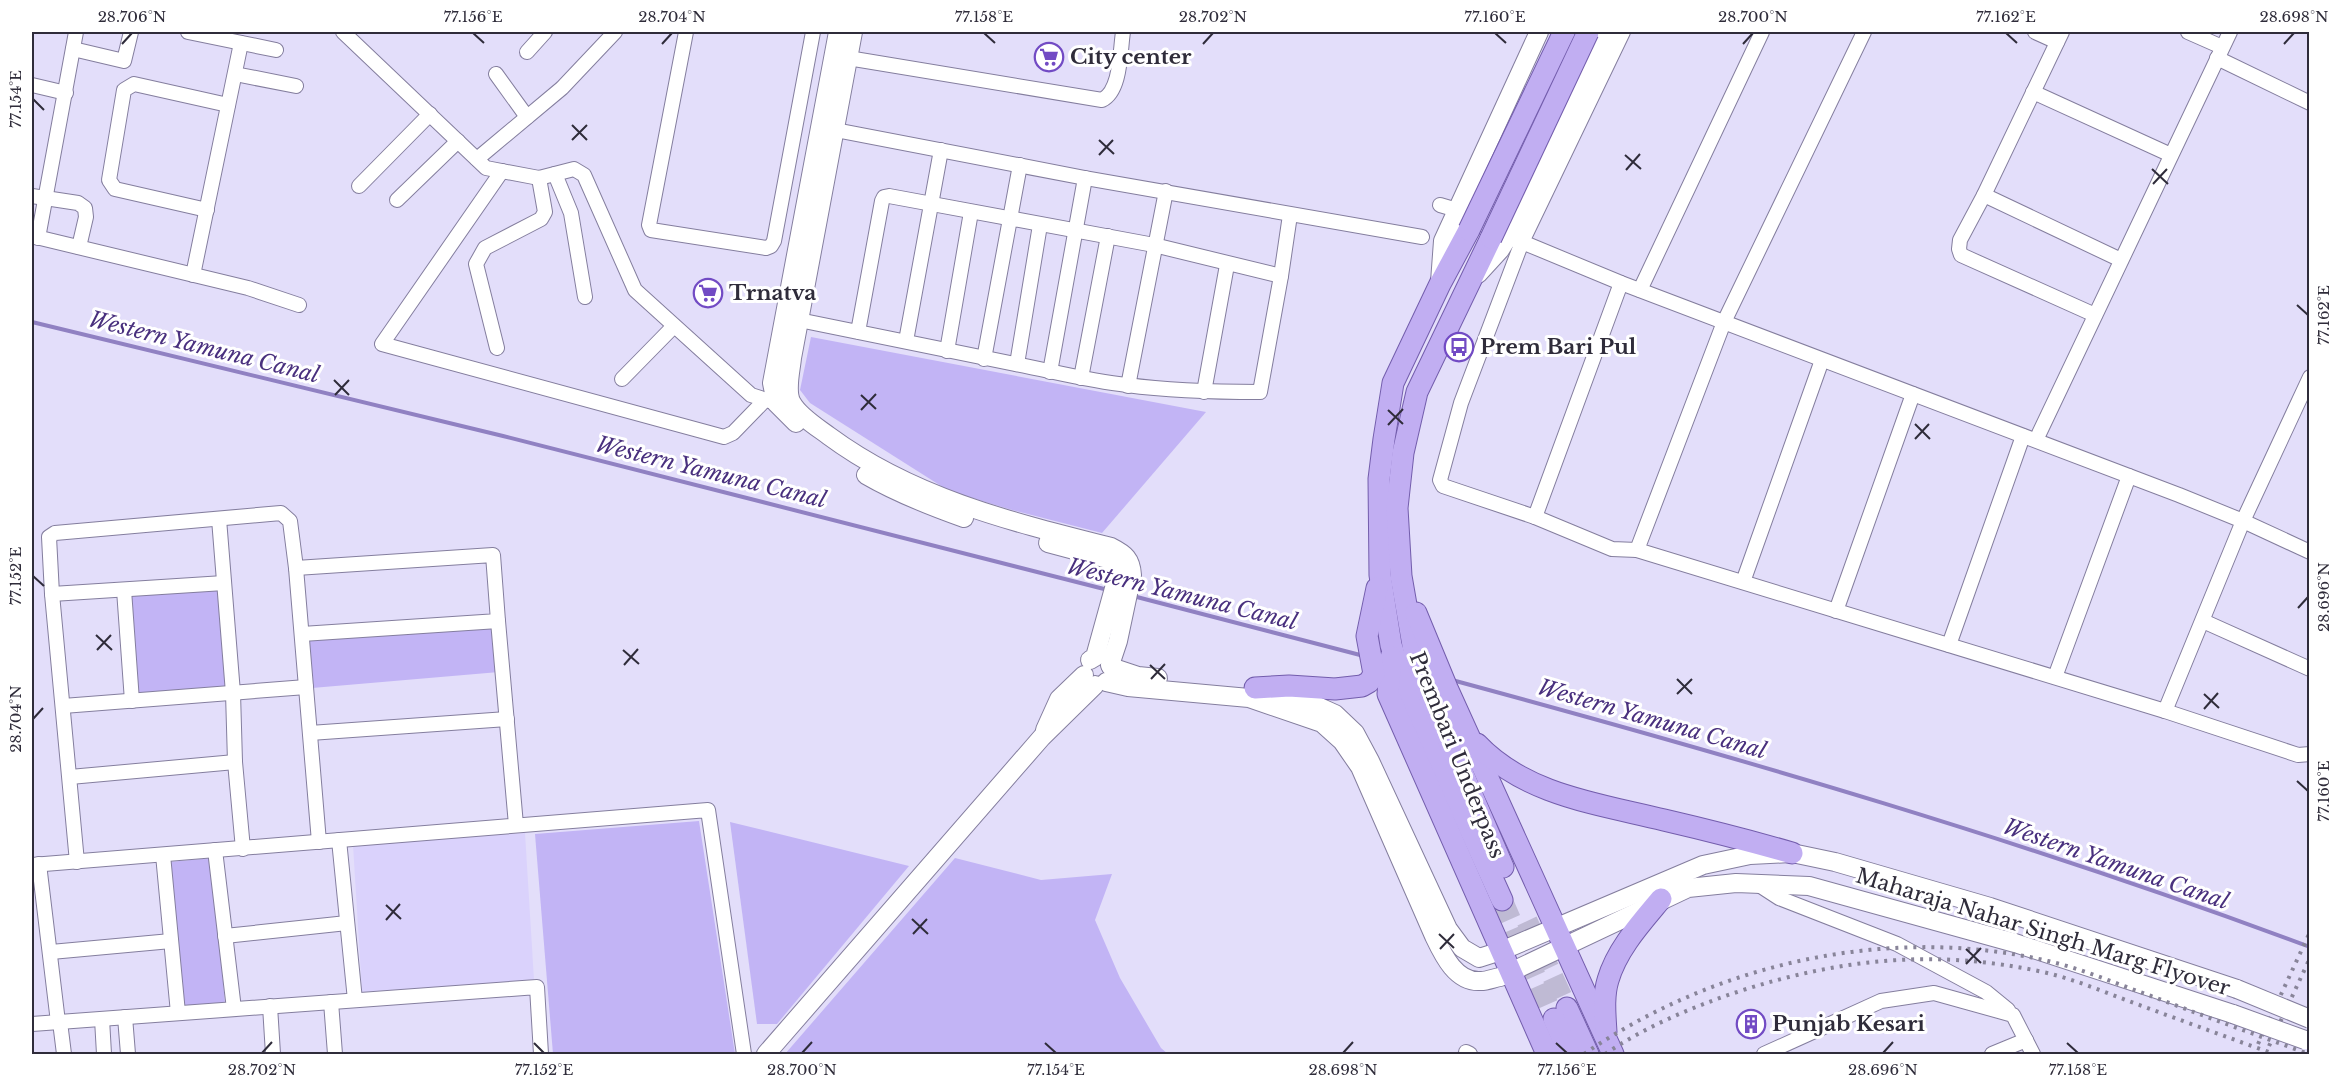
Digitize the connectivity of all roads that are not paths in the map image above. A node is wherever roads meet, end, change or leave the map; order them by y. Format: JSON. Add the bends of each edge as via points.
{"nodes":[{"id":1,"x":76,"y":32,"type":"edge"},
{"id":2,"x":131,"y":32,"type":"edge"},
{"id":3,"x":188,"y":32,"type":"edge"},
{"id":4,"x":343,"y":32,"type":"edge"},
{"id":5,"x":545,"y":32,"type":"edge"},
{"id":6,"x":615,"y":32,"type":"edge"},
{"id":7,"x":686,"y":32,"type":"edge"},
{"id":8,"x":813,"y":32,"type":"edge"},
{"id":9,"x":838,"y":32,"type":"edge"},
{"id":10,"x":853,"y":32,"type":"edge"},
{"id":11,"x":1123,"y":32,"type":"edge"},
{"id":12,"x":1539,"y":32,"type":"edge"},
{"id":13,"x":1564,"y":32,"type":"edge"},
{"id":14,"x":1588,"y":32,"type":"edge"},
{"id":15,"x":1609,"y":32,"type":"edge"},
{"id":16,"x":1623,"y":32,"type":"edge"},
{"id":17,"x":1762,"y":32,"type":"edge"},
{"id":18,"x":1864,"y":32,"type":"edge"},
{"id":19,"x":2035,"y":32,"type":"edge"},
{"id":20,"x":2187,"y":32,"type":"edge"},
{"id":21,"x":2230,"y":32,"type":"edge"},
{"id":22,"x":2060,"y":37,"type":"edge"},
{"id":23,"x":241,"y":43,"type":"junction"},
{"id":24,"x":73,"y":49,"type":"junction"},
{"id":25,"x":276,"y":50,"type":"dead end"},
{"id":26,"x":527,"y":52,"type":"dead end"},
{"id":27,"x":2220,"y":53,"type":"junction"},
{"id":28,"x":848,"y":58,"type":"junction"},
{"id":29,"x":235,"y":74,"type":"junction"},
{"id":30,"x":496,"y":74,"type":"dead end"},
{"id":31,"x":32,"y":85,"type":"edge"},
{"id":32,"x":296,"y":86,"type":"dead end"},
{"id":33,"x":2034,"y":92,"type":"junction"},
{"id":34,"x":66,"y":93,"type":"junction"},
{"id":35,"x":2310,"y":103,"type":"edge"},
{"id":36,"x":228,"y":105,"type":"junction"},
{"id":37,"x":430,"y":114,"type":"junction"},
{"id":38,"x":527,"y":117,"type":"junction"},
{"id":39,"x":828,"y":128,"type":"junction"},
{"id":40,"x":458,"y":141,"type":"junction"},
{"id":41,"x":940,"y":150,"type":"junction"},
{"id":42,"x":2171,"y":155,"type":"junction"},
{"id":43,"x":477,"y":159,"type":"junction"},
{"id":44,"x":1020,"y":165,"type":"junction"},
{"id":45,"x":502,"y":171,"type":"junction"},
{"id":46,"x":555,"y":174,"type":"junction"},
{"id":47,"x":539,"y":178,"type":"junction"},
{"id":48,"x":1085,"y":178,"type":"junction"},
{"id":49,"x":358,"y":186,"type":"dead end"},
{"id":50,"x":1166,"y":191,"type":"junction"},
{"id":51,"x":1984,"y":195,"type":"junction"},
{"id":52,"x":38,"y":197,"type":"edge"},
{"id":53,"x":397,"y":200,"type":"dead end"},
{"id":54,"x":931,"y":205,"type":"junction"},
{"id":55,"x":207,"y":210,"type":"junction"},
{"id":56,"x":971,"y":212,"type":"junction"},
{"id":57,"x":1290,"y":215,"type":"junction"},
{"id":58,"x":1010,"y":219,"type":"junction"},
{"id":59,"x":1040,"y":225,"type":"junction"},
{"id":60,"x":1076,"y":232,"type":"junction"},
{"id":61,"x":35,"y":237,"type":"edge"},
{"id":62,"x":1108,"y":237,"type":"junction"},
{"id":63,"x":1422,"y":237,"type":"dead end"},
{"id":64,"x":1507,"y":239,"type":"junction"},
{"id":65,"x":1154,"y":245,"type":"junction"},
{"id":66,"x":79,"y":247,"type":"junction"},
{"id":67,"x":2121,"y":260,"type":"junction"},
{"id":68,"x":1227,"y":264,"type":"junction"},
{"id":69,"x":193,"y":275,"type":"junction"},
{"id":70,"x":1281,"y":276,"type":"junction"},
{"id":71,"x":1621,"y":283,"type":"junction"},
{"id":72,"x":1440,"y":284,"type":"junction"},
{"id":73,"x":1640,"y":290,"type":"junction"},
{"id":74,"x":585,"y":297,"type":"dead end"},
{"id":75,"x":299,"y":305,"type":"dead end"},
{"id":76,"x":2095,"y":315,"type":"junction"},
{"id":77,"x":800,"y":320,"type":"junction"},
{"id":78,"x":1724,"y":322,"type":"junction"},
{"id":79,"x":674,"y":326,"type":"junction"},
{"id":80,"x":858,"y":332,"type":"junction"},
{"id":81,"x":906,"y":341,"type":"junction"},
{"id":82,"x":497,"y":348,"type":"dead end"},
{"id":83,"x":947,"y":351,"type":"junction"},
{"id":84,"x":984,"y":359,"type":"junction"},
{"id":85,"x":1822,"y":360,"type":"junction"},
{"id":86,"x":1017,"y":364,"type":"junction"},
{"id":87,"x":1050,"y":372,"type":"junction"},
{"id":88,"x":2310,"y":377,"type":"edge"},
{"id":89,"x":1081,"y":378,"type":"junction"},
{"id":90,"x":622,"y":379,"type":"dead end"},
{"id":91,"x":1128,"y":386,"type":"junction"},
{"id":92,"x":1204,"y":392,"type":"junction"},
{"id":93,"x":1913,"y":394,"type":"junction"},
{"id":94,"x":777,"y":402,"type":"junction"},
{"id":95,"x":2030,"y":438,"type":"junction"},
{"id":96,"x":2129,"y":476,"type":"junction"},
{"id":97,"x":1535,"y":517,"type":"junction"},
{"id":98,"x":219,"y":519,"type":"junction"},
{"id":99,"x":2243,"y":521,"type":"junction"},
{"id":100,"x":1637,"y":550,"type":"junction"},
{"id":101,"x":2310,"y":552,"type":"edge"},
{"id":102,"x":296,"y":568,"type":"junction"},
{"id":103,"x":1380,"y":575,"type":"junction"},
{"id":104,"x":1743,"y":582,"type":"junction"},
{"id":105,"x":224,"y":583,"type":"junction"},
{"id":106,"x":124,"y":590,"type":"junction"},
{"id":107,"x":52,"y":594,"type":"junction"},
{"id":108,"x":1836,"y":610,"type":"junction"},
{"id":109,"x":498,"y":621,"type":"junction"},
{"id":110,"x":2203,"y":621,"type":"junction"},
{"id":111,"x":302,"y":634,"type":"junction"},
{"id":112,"x":1949,"y":645,"type":"junction"},
{"id":113,"x":2310,"y":669,"type":"edge"},
{"id":114,"x":1099,"y":672,"type":"junction"},
{"id":115,"x":1389,"y":677,"type":"junction"},
{"id":116,"x":2055,"y":677,"type":"junction"},
{"id":117,"x":306,"y":687,"type":"junction"},
{"id":118,"x":1255,"y":688,"type":"junction"},
{"id":119,"x":1436,"y":688,"type":"junction"},
{"id":120,"x":233,"y":693,"type":"junction"},
{"id":121,"x":132,"y":701,"type":"junction"},
{"id":122,"x":63,"y":706,"type":"junction"},
{"id":123,"x":2165,"y":711,"type":"junction"},
{"id":124,"x":507,"y":719,"type":"junction"},
{"id":125,"x":1466,"y":729,"type":"junction"},
{"id":126,"x":310,"y":733,"type":"junction"},
{"id":127,"x":2310,"y":754,"type":"edge"},
{"id":128,"x":235,"y":762,"type":"junction"},
{"id":129,"x":70,"y":777,"type":"junction"},
{"id":130,"x":516,"y":825,"type":"junction"},
{"id":131,"x":339,"y":840,"type":"junction"},
{"id":132,"x":319,"y":842,"type":"junction"},
{"id":133,"x":243,"y":849,"type":"junction"},
{"id":134,"x":215,"y":850,"type":"junction"},
{"id":135,"x":1792,"y":853,"type":"junction"},
{"id":136,"x":163,"y":855,"type":"junction"},
{"id":137,"x":77,"y":862,"type":"junction"},
{"id":138,"x":35,"y":864,"type":"edge"},
{"id":139,"x":1759,"y":885,"type":"junction"},
{"id":140,"x":1661,"y":899,"type":"junction"},
{"id":141,"x":347,"y":922,"type":"junction"},
{"id":142,"x":1555,"y":928,"type":"junction"},
{"id":143,"x":225,"y":936,"type":"junction"},
{"id":144,"x":171,"y":941,"type":"junction"},
{"id":145,"x":1564,"y":948,"type":"junction"},
{"id":146,"x":1501,"y":951,"type":"junction"},
{"id":147,"x":51,"y":952,"type":"junction"},
{"id":148,"x":1510,"y":972,"type":"junction"},
{"id":149,"x":355,"y":1000,"type":"junction"},
{"id":150,"x":331,"y":1002,"type":"junction"},
{"id":151,"x":270,"y":1006,"type":"junction"},
{"id":152,"x":234,"y":1009,"type":"junction"},
{"id":153,"x":178,"y":1013,"type":"junction"},
{"id":154,"x":2013,"y":1015,"type":"junction"},
{"id":155,"x":125,"y":1017,"type":"junction"},
{"id":156,"x":102,"y":1019,"type":"junction"},
{"id":157,"x":2310,"y":1019,"type":"edge"},
{"id":158,"x":59,"y":1022,"type":"junction"},
{"id":159,"x":32,"y":1024,"type":"edge"},
{"id":160,"x":2026,"y":1040,"type":"junction"},
{"id":161,"x":2310,"y":1041,"type":"edge"},
{"id":162,"x":1609,"y":1046,"type":"edge"},
{"id":163,"x":64,"y":1054,"type":"edge"},
{"id":164,"x":104,"y":1054,"type":"edge"},
{"id":165,"x":128,"y":1054,"type":"edge"},
{"id":166,"x":273,"y":1054,"type":"edge"},
{"id":167,"x":335,"y":1054,"type":"edge"},
{"id":168,"x":541,"y":1054,"type":"edge"},
{"id":169,"x":744,"y":1054,"type":"edge"},
{"id":170,"x":766,"y":1054,"type":"edge"},
{"id":171,"x":1547,"y":1054,"type":"edge"},
{"id":172,"x":1569,"y":1054,"type":"edge"},
{"id":173,"x":1588,"y":1054,"type":"edge"},
{"id":174,"x":1764,"y":1054,"type":"edge"},
{"id":175,"x":1992,"y":1054,"type":"edge"},
{"id":176,"x":2033,"y":1054,"type":"edge"}],
"edges":[{"from":1,"to":24,"type":"street"},
{"from":2,"to":24,"type":"street","via":[[124,61]]},
{"from":3,"to":23,"type":"street"},
{"from":4,"to":37,"type":"street"},
{"from":5,"to":26,"type":"street"},
{"from":6,"to":38,"type":"street","via":[[562,88]]},
{"from":7,"to":8,"type":"street","via":[[649,225],[655,232],[766,248],[774,241]]},
{"from":9,"to":39,"type":"street"},
{"from":10,"to":28,"type":"street"},
{"from":11,"to":28,"type":"street","via":[[1115,88],[1108,97],[1096,100]]},
{"from":12,"to":72,"type":"street","via":[[1449,208]]},
{"from":13,"to":72,"type":"main road","bridge":true},
{"from":14,"to":64,"type":"main road","bridge":true},
{"from":15,"to":64,"type":"street","via":[[1528,205]]},
{"from":16,"to":64,"type":"street"},
{"from":17,"to":73,"type":"street"},
{"from":18,"to":78,"type":"street"},
{"from":19,"to":22,"type":"street"},
{"from":20,"to":27,"type":"street"},
{"from":21,"to":27,"type":"street"},
{"from":22,"to":33,"type":"street"},
{"from":23,"to":25,"type":"street"},
{"from":23,"to":29,"type":"street"},
{"from":24,"to":34,"type":"street"},
{"from":27,"to":35,"type":"street"},
{"from":27,"to":42,"type":"street"},
{"from":28,"to":39,"type":"street"},
{"from":29,"to":32,"type":"street"},
{"from":29,"to":36,"type":"street"},
{"from":30,"to":38,"type":"street"},
{"from":31,"to":34,"type":"street"},
{"from":33,"to":42,"type":"street"},
{"from":33,"to":51,"type":"street"},
{"from":34,"to":52,"type":"street"},
{"from":36,"to":55,"type":"street"},
{"from":36,"to":55,"type":"street","via":[[134,84],[124,90],[111,185]]},
{"from":37,"to":40,"type":"street"},
{"from":37,"to":49,"type":"street"},
{"from":38,"to":43,"type":"street"},
{"from":39,"to":41,"type":"street"},
{"from":39,"to":77,"type":"street"},
{"from":39,"to":94,"type":"street","via":[[772,383]]},
{"from":40,"to":43,"type":"street"},
{"from":40,"to":53,"type":"street"},
{"from":41,"to":44,"type":"street"},
{"from":41,"to":54,"type":"street"},
{"from":42,"to":67,"type":"street"},
{"from":43,"to":45,"type":"street","via":[[486,168]]},
{"from":44,"to":48,"type":"street"},
{"from":44,"to":58,"type":"street"},
{"from":45,"to":47,"type":"street"},
{"from":45,"to":94,"type":"street","via":[[382,344],[724,437]]},
{"from":46,"to":47,"type":"street"},
{"from":46,"to":74,"type":"street","via":[[571,213]]},
{"from":46,"to":79,"type":"street","via":[[574,169],[584,175],[635,290]]},
{"from":47,"to":82,"type":"street","via":[[545,212],[541,219],[485,248],[476,264]]},
{"from":48,"to":50,"type":"street"},
{"from":48,"to":60,"type":"street"},
{"from":50,"to":57,"type":"street"},
{"from":50,"to":65,"type":"street"},
{"from":51,"to":67,"type":"street"},
{"from":51,"to":76,"type":"street","via":[[1960,240],[1961,255]]},
{"from":52,"to":61,"type":"street"},
{"from":52,"to":66,"type":"street","via":[[78,203],[85,208]]},
{"from":54,"to":56,"type":"street"},
{"from":54,"to":80,"type":"street","via":[[884,197]]},
{"from":54,"to":81,"type":"street"},
{"from":55,"to":69,"type":"street"},
{"from":56,"to":58,"type":"street"},
{"from":56,"to":83,"type":"street"},
{"from":57,"to":63,"type":"street"},
{"from":57,"to":70,"type":"street"},
{"from":58,"to":59,"type":"street"},
{"from":58,"to":84,"type":"street"},
{"from":59,"to":60,"type":"street"},
{"from":59,"to":86,"type":"street"},
{"from":60,"to":62,"type":"street"},
{"from":60,"to":87,"type":"street"},
{"from":61,"to":66,"type":"street"},
{"from":62,"to":65,"type":"street"},
{"from":62,"to":89,"type":"street"},
{"from":64,"to":71,"type":"street"},
{"from":64,"to":97,"type":"street","via":[[1440,480],[1450,490]]},
{"from":64,"to":119,"type":"main road","via":[[1467,287],[1417,392],[1403,453],[1398,508],[1401,576]]},
{"from":65,"to":68,"type":"street"},
{"from":65,"to":91,"type":"street"},
{"from":66,"to":69,"type":"street"},
{"from":67,"to":76,"type":"street"},
{"from":68,"to":70,"type":"street"},
{"from":68,"to":92,"type":"street"},
{"from":69,"to":75,"type":"street"},
{"from":70,"to":92,"type":"street","via":[[1260,392]]},
{"from":71,"to":73,"type":"street"},
{"from":71,"to":97,"type":"street"},
{"from":72,"to":103,"type":"main road","via":[[1393,383],[1379,479]]},
{"from":73,"to":78,"type":"street"},
{"from":76,"to":95,"type":"street"},
{"from":77,"to":80,"type":"street"},
{"from":77,"to":94,"type":"street","via":[[789,394]]},
{"from":78,"to":85,"type":"street"},
{"from":78,"to":100,"type":"street"},
{"from":79,"to":90,"type":"street"},
{"from":79,"to":94,"type":"street","via":[[751,395]]},
{"from":80,"to":81,"type":"street"},
{"from":81,"to":83,"type":"street"},
{"from":83,"to":84,"type":"street"},
{"from":84,"to":86,"type":"street"},
{"from":85,"to":93,"type":"street"},
{"from":85,"to":104,"type":"street"},
{"from":86,"to":87,"type":"street"},
{"from":87,"to":89,"type":"street"},
{"from":88,"to":99,"type":"street"},
{"from":89,"to":91,"type":"street"},
{"from":91,"to":92,"type":"street"},
{"from":93,"to":95,"type":"street"},
{"from":93,"to":108,"type":"street"},
{"from":94,"to":114,"type":"street","via":[[884,472],[1006,520],[1111,547],[1129,559],[1116,609],[1095,657]]},
{"from":95,"to":96,"type":"street"},
{"from":95,"to":112,"type":"street"},
{"from":96,"to":99,"type":"street"},
{"from":96,"to":116,"type":"street"},
{"from":97,"to":100,"type":"street","via":[[1612,549]]},
{"from":98,"to":102,"type":"street","via":[[281,513],[286,516]]},
{"from":98,"to":105,"type":"street"},
{"from":98,"to":107,"type":"street","via":[[52,534],[48,539]]},
{"from":99,"to":101,"type":"street"},
{"from":99,"to":110,"type":"street"},
{"from":100,"to":104,"type":"street"},
{"from":102,"to":109,"type":"street","via":[[493,555]]},
{"from":102,"to":111,"type":"street"},
{"from":103,"to":115,"type":"main road","name":"Prembari Underpass","via":[[1391,645]]},
{"from":103,"to":115,"type":"main road","via":[[1367,636]]},
{"from":104,"to":108,"type":"street"},
{"from":105,"to":106,"type":"street"},
{"from":105,"to":120,"type":"street"},
{"from":106,"to":107,"type":"street"},
{"from":106,"to":121,"type":"street"},
{"from":107,"to":122,"type":"street"},
{"from":108,"to":112,"type":"street"},
{"from":109,"to":111,"type":"street"},
{"from":109,"to":124,"type":"street"},
{"from":110,"to":113,"type":"street"},
{"from":110,"to":123,"type":"street"},
{"from":111,"to":117,"type":"street"},
{"from":112,"to":116,"type":"street"},
{"from":114,"to":118,"type":"street"},
{"from":114,"to":148,"type":"street","name":"Maharaja Nahar Singh Marg Flyover","via":[[1128,687],[1249,698],[1322,723],[1342,741],[1360,767],[1446,961],[1465,978],[1480,982]]},
{"from":114,"to":170,"type":"street"},
{"from":115,"to":118,"type":"main road","via":[[1335,689]]},
{"from":115,"to":119,"type":"main road","name":"Prembari Underpass","via":[[1509,898]]},
{"from":115,"to":146,"type":"main road","via":[[1388,694]]},
{"from":116,"to":123,"type":"street"},
{"from":117,"to":120,"type":"street"},
{"from":117,"to":126,"type":"street"},
{"from":118,"to":146,"type":"street","name":"Maharaja Nahar Singh Marg Flyover","via":[[1315,705],[1335,714],[1355,733],[1448,929],[1462,948],[1479,958]]},
{"from":119,"to":125,"type":"main road"},
{"from":120,"to":121,"type":"street"},
{"from":120,"to":128,"type":"street"},
{"from":121,"to":122,"type":"street"},
{"from":122,"to":129,"type":"street"},
{"from":123,"to":127,"type":"street","via":[[2298,755]]},
{"from":124,"to":126,"type":"street"},
{"from":124,"to":130,"type":"street"},
{"from":125,"to":135,"type":"main road","via":[[1496,763],[1533,784],[1580,800]]},
{"from":125,"to":142,"type":"main road"},
{"from":126,"to":132,"type":"street"},
{"from":128,"to":129,"type":"street"},
{"from":128,"to":133,"type":"street"},
{"from":129,"to":137,"type":"street"},
{"from":130,"to":131,"type":"street"},
{"from":130,"to":169,"type":"street","via":[[708,810]]},
{"from":131,"to":132,"type":"street"},
{"from":131,"to":141,"type":"street"},
{"from":132,"to":133,"type":"street"},
{"from":133,"to":134,"type":"street"},
{"from":134,"to":136,"type":"street"},
{"from":134,"to":143,"type":"street"},
{"from":135,"to":142,"type":"street","name":"Maharaja Nahar Singh Marg Flyover","via":[[1750,855],[1703,865]]},
{"from":135,"to":157,"type":"street","name":"Maharaja Nahar Singh Marg Flyover","bridge":true,"via":[[1990,907],[2215,981]]},
{"from":136,"to":137,"type":"street"},
{"from":136,"to":144,"type":"street"},
{"from":137,"to":138,"type":"street"},
{"from":138,"to":147,"type":"street"},
{"from":139,"to":140,"type":"street","name":"Maharaja Nahar Singh Marg Flyover","via":[[1688,888]]},
{"from":139,"to":154,"type":"street","via":[[1779,898],[1897,944],[1986,992]]},
{"from":139,"to":161,"type":"street","name":"Maharaja Nahar Singh Marg Flyover","bridge":true,"via":[[1809,886],[2015,943]]},
{"from":140,"to":145,"type":"street","name":"Maharaja Nahar Singh Marg Flyover"},
{"from":140,"to":162,"type":"main road","via":[[1620,952],[1608,981]]},
{"from":141,"to":143,"type":"street"},
{"from":141,"to":149,"type":"street"},
{"from":142,"to":145,"type":"main road"},
{"from":142,"to":146,"type":"street","name":"Maharaja Nahar Singh Marg Flyover"},
{"from":143,"to":152,"type":"street"},
{"from":144,"to":147,"type":"street"},
{"from":144,"to":153,"type":"street"},
{"from":145,"to":148,"type":"street","name":"Maharaja Nahar Singh Marg Flyover"},
{"from":145,"to":162,"type":"main road"},
{"from":146,"to":148,"type":"main road"},
{"from":147,"to":158,"type":"street"},
{"from":148,"to":171,"type":"main road"},
{"from":149,"to":150,"type":"street"},
{"from":149,"to":168,"type":"street","via":[[537,987]]},
{"from":150,"to":151,"type":"street"},
{"from":150,"to":167,"type":"street"},
{"from":151,"to":152,"type":"street"},
{"from":151,"to":166,"type":"street"},
{"from":152,"to":153,"type":"street"},
{"from":153,"to":155,"type":"street"},
{"from":154,"to":160,"type":"street"},
{"from":154,"to":174,"type":"street","via":[[1935,993],[1881,1001]]},
{"from":155,"to":156,"type":"street"},
{"from":155,"to":165,"type":"street"},
{"from":156,"to":158,"type":"street"},
{"from":156,"to":164,"type":"street"},
{"from":158,"to":159,"type":"street"},
{"from":158,"to":163,"type":"street"},
{"from":160,"to":175,"type":"street"},
{"from":160,"to":176,"type":"street"},
{"from":172,"to":173,"type":"main road","via":[[1560,1014]]}]}
